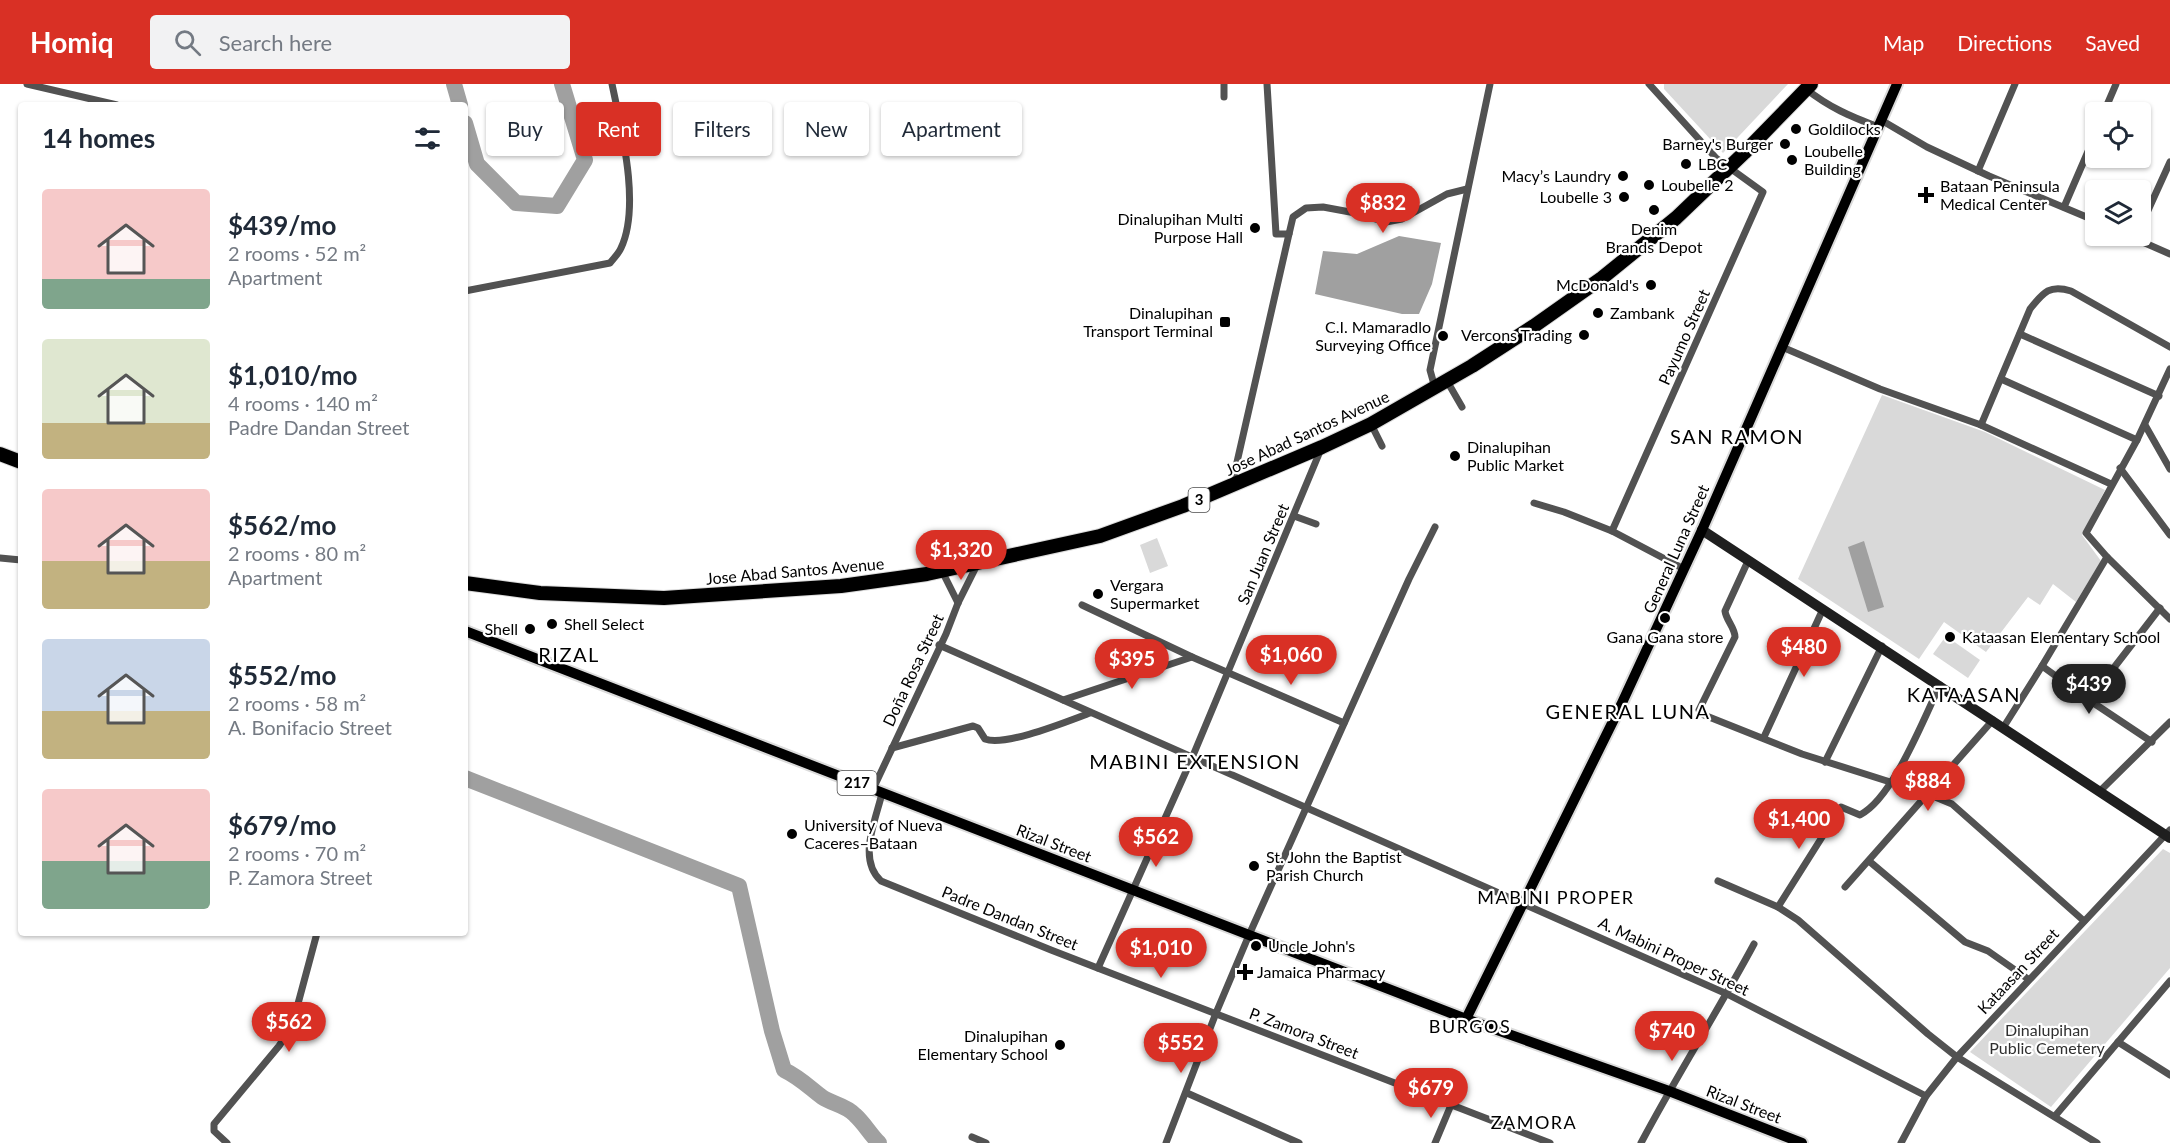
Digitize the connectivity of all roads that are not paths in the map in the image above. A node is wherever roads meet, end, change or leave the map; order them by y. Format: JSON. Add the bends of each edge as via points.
{"nodes":[{"id":1,"x":27,"y":84,"type":"edge"},
{"id":2,"x":612,"y":84,"type":"edge"},
{"id":3,"x":1224,"y":84,"type":"edge"},
{"id":4,"x":1267,"y":84,"type":"edge"},
{"id":5,"x":1490,"y":84,"type":"edge"},
{"id":6,"x":1649,"y":84,"type":"edge"},
{"id":7,"x":1897,"y":84,"type":"edge"},
{"id":8,"x":2014,"y":84,"type":"edge"},
{"id":9,"x":2116,"y":84,"type":"edge"},
{"id":10,"x":1808,"y":86,"type":"edge"},
{"id":11,"x":1224,"y":97,"type":"dead end"},
{"id":12,"x":104,"y":102,"type":"edge"},
{"id":13,"x":2108,"y":102,"type":"edge"},
{"id":14,"x":1880,"y":123,"type":"junction"},
{"id":15,"x":2085,"y":158,"type":"edge"},
{"id":16,"x":2170,"y":162,"type":"edge"},
{"id":17,"x":1728,"y":168,"type":"junction"},
{"id":18,"x":1978,"y":171,"type":"junction"},
{"id":19,"x":1467,"y":189,"type":"junction"},
{"id":20,"x":2151,"y":204,"type":"edge"},
{"id":21,"x":2064,"y":207,"type":"junction"},
{"id":22,"x":2085,"y":216,"type":"edge"},
{"id":23,"x":1289,"y":234,"type":"junction"},
{"id":24,"x":2151,"y":245,"type":"edge"},
{"id":25,"x":2170,"y":254,"type":"edge"},
{"id":26,"x":468,"y":290,"type":"edge"},
{"id":27,"x":2020,"y":334,"type":"junction"},
{"id":28,"x":1782,"y":347,"type":"junction"},
{"id":29,"x":2170,"y":347,"type":"edge"},
{"id":30,"x":2170,"y":369,"type":"edge"},
{"id":31,"x":2166,"y":377,"type":"junction"},
{"id":32,"x":2001,"y":379,"type":"junction"},
{"id":33,"x":1447,"y":381,"type":"junction"},
{"id":34,"x":2170,"y":385,"type":"edge"},
{"id":35,"x":1435,"y":388,"type":"junction"},
{"id":36,"x":2158,"y":396,"type":"junction"},
{"id":37,"x":1462,"y":408,"type":"dead end"},
{"id":38,"x":1371,"y":424,"type":"junction"},
{"id":39,"x":1981,"y":425,"type":"junction"},
{"id":40,"x":2145,"y":425,"type":"junction"},
{"id":41,"x":2137,"y":440,"type":"junction"},
{"id":42,"x":1382,"y":446,"type":"dead end"},
{"id":43,"x":1322,"y":447,"type":"junction"},
{"id":44,"x":0,"y":454,"type":"edge"},
{"id":45,"x":18,"y":461,"type":"edge"},
{"id":46,"x":2120,"y":468,"type":"junction"},
{"id":47,"x":2170,"y":469,"type":"edge"},
{"id":48,"x":2111,"y":484,"type":"junction"},
{"id":49,"x":1232,"y":486,"type":"junction"},
{"id":50,"x":1534,"y":503,"type":"dead end"},
{"id":51,"x":1294,"y":516,"type":"junction"},
{"id":52,"x":1316,"y":524,"type":"dead end"},
{"id":53,"x":1435,"y":527,"type":"dead end"},
{"id":54,"x":1702,"y":530,"type":"junction"},
{"id":55,"x":1612,"y":531,"type":"junction"},
{"id":56,"x":2170,"y":535,"type":"edge"},
{"id":57,"x":2107,"y":557,"type":"junction"},
{"id":58,"x":0,"y":558,"type":"edge"},
{"id":59,"x":18,"y":560,"type":"edge"},
{"id":60,"x":1748,"y":561,"type":"junction"},
{"id":61,"x":978,"y":563,"type":"junction"},
{"id":62,"x":1684,"y":569,"type":"junction"},
{"id":63,"x":942,"y":571,"type":"junction"},
{"id":64,"x":468,"y":583,"type":"edge"},
{"id":65,"x":958,"y":603,"type":"junction"},
{"id":66,"x":1082,"y":605,"type":"dead end"},
{"id":67,"x":2160,"y":608,"type":"junction"},
{"id":68,"x":1823,"y":609,"type":"junction"},
{"id":69,"x":2170,"y":619,"type":"edge"},
{"id":70,"x":468,"y":632,"type":"edge"},
{"id":71,"x":939,"y":645,"type":"junction"},
{"id":72,"x":1882,"y":646,"type":"junction"},
{"id":73,"x":1192,"y":657,"type":"junction"},
{"id":74,"x":2043,"y":666,"type":"junction"},
{"id":75,"x":1228,"y":672,"type":"junction"},
{"id":76,"x":1940,"y":685,"type":"junction"},
{"id":77,"x":1063,"y":700,"type":"junction"},
{"id":78,"x":2089,"y":700,"type":"junction"},
{"id":79,"x":1090,"y":713,"type":"junction"},
{"id":80,"x":1993,"y":720,"type":"junction"},
{"id":81,"x":2170,"y":722,"type":"edge"},
{"id":82,"x":1344,"y":723,"type":"junction"},
{"id":83,"x":2003,"y":728,"type":"junction"},
{"id":84,"x":1764,"y":738,"type":"junction"},
{"id":85,"x":2152,"y":742,"type":"junction"},
{"id":86,"x":892,"y":748,"type":"junction"},
{"id":87,"x":1192,"y":758,"type":"junction"},
{"id":88,"x":1825,"y":762,"type":"junction"},
{"id":89,"x":1892,"y":783,"type":"junction"},
{"id":90,"x":878,"y":791,"type":"junction"},
{"id":91,"x":2100,"y":791,"type":"junction"},
{"id":92,"x":1928,"y":794,"type":"junction"},
{"id":93,"x":1307,"y":807,"type":"junction"},
{"id":94,"x":2168,"y":834,"type":"edge"},
{"id":95,"x":1869,"y":861,"type":"junction"},
{"id":96,"x":1718,"y":881,"type":"dead end"},
{"id":97,"x":1845,"y":887,"type":"dead end"},
{"id":98,"x":1133,"y":890,"type":"junction"},
{"id":99,"x":1525,"y":903,"type":"junction"},
{"id":100,"x":1778,"y":907,"type":"junction"},
{"id":101,"x":2084,"y":921,"type":"junction"},
{"id":102,"x":1249,"y":935,"type":"junction"},
{"id":103,"x":316,"y":936,"type":"edge"},
{"id":104,"x":1754,"y":944,"type":"dead end"},
{"id":105,"x":1098,"y":968,"type":"junction"},
{"id":106,"x":2028,"y":979,"type":"junction"},
{"id":107,"x":2170,"y":981,"type":"edge"},
{"id":108,"x":1727,"y":994,"type":"junction"},
{"id":109,"x":1216,"y":1013,"type":"junction"},
{"id":110,"x":1466,"y":1019,"type":"junction"},
{"id":111,"x":2118,"y":1042,"type":"junction"},
{"id":112,"x":1957,"y":1057,"type":"junction"},
{"id":113,"x":2170,"y":1075,"type":"edge"},
{"id":114,"x":1668,"y":1091,"type":"junction"},
{"id":115,"x":1187,"y":1093,"type":"junction"},
{"id":116,"x":1926,"y":1096,"type":"junction"},
{"id":117,"x":1451,"y":1105,"type":"junction"},
{"id":118,"x":2055,"y":1116,"type":"junction"},
{"id":119,"x":972,"y":1137,"type":"dead end"},
{"id":120,"x":227,"y":1143,"type":"edge"},
{"id":121,"x":986,"y":1143,"type":"edge"},
{"id":122,"x":1166,"y":1143,"type":"edge"},
{"id":123,"x":1299,"y":1143,"type":"edge"},
{"id":124,"x":1435,"y":1143,"type":"edge"},
{"id":125,"x":1550,"y":1143,"type":"edge"},
{"id":126,"x":1641,"y":1143,"type":"edge"},
{"id":127,"x":1802,"y":1143,"type":"edge"},
{"id":128,"x":1902,"y":1143,"type":"edge"},
{"id":129,"x":2097,"y":1143,"type":"edge"}],
"edges":[{"from":1,"to":12,"type":"street"},
{"from":2,"to":26,"type":"street","via":[[628,161],[629,215],[621,247],[610,263]]},
{"from":3,"to":11,"type":"street"},
{"from":4,"to":23,"type":"street","via":[[1276,234]]},
{"from":5,"to":19,"type":"street"},
{"from":6,"to":17,"type":"street"},
{"from":7,"to":14,"type":"main road","name":"General Luna Street"},
{"from":8,"to":18,"type":"street"},
{"from":9,"to":13,"type":"street"},
{"from":10,"to":14,"type":"street","via":[[1826,105],[1841,113]]},
{"from":10,"to":17,"type":"highway","name":"Jose Abad Santos Avenue","number":"3"},
{"from":14,"to":18,"type":"street"},
{"from":14,"to":28,"type":"main road","name":"General Luna Street"},
{"from":15,"to":21,"type":"street"},
{"from":16,"to":20,"type":"street"},
{"from":17,"to":33,"type":"highway","name":"Jose Abad Santos Avenue","number":"3","via":[[1676,218],[1602,278]]},
{"from":17,"to":55,"type":"street","name":"Payumo Street","via":[[1763,192]]},
{"from":18,"to":21,"type":"street"},
{"from":19,"to":23,"type":"street","via":[[1446,194],[1402,219],[1386,222],[1323,207],[1306,208],[1293,217]]},
{"from":19,"to":35,"type":"street","via":[[1430,370]]},
{"from":21,"to":22,"type":"street"},
{"from":23,"to":49,"type":"street"},
{"from":24,"to":25,"type":"street"},
{"from":27,"to":29,"type":"street","via":[[2030,309],[2041,295],[2060,287]]},
{"from":27,"to":32,"type":"street"},
{"from":27,"to":36,"type":"street"},
{"from":28,"to":39,"type":"street"},
{"from":28,"to":54,"type":"main road","name":"General Luna Street"},
{"from":30,"to":31,"type":"street"},
{"from":31,"to":34,"type":"street"},
{"from":31,"to":36,"type":"street"},
{"from":32,"to":39,"type":"street"},
{"from":32,"to":41,"type":"street"},
{"from":33,"to":35,"type":"highway","name":"Jose Abad Santos Avenue","number":"3"},
{"from":33,"to":37,"type":"street"},
{"from":35,"to":38,"type":"highway","name":"Jose Abad Santos Avenue","number":"3"},
{"from":36,"to":40,"type":"street"},
{"from":38,"to":42,"type":"street"},
{"from":38,"to":43,"type":"highway","name":"Jose Abad Santos Avenue","number":"3"},
{"from":39,"to":48,"type":"street"},
{"from":40,"to":41,"type":"street"},
{"from":40,"to":47,"type":"street"},
{"from":41,"to":46,"type":"street"},
{"from":43,"to":49,"type":"highway","name":"Jose Abad Santos Avenue","number":"3"},
{"from":43,"to":51,"type":"street","name":"San Juan Street"},
{"from":44,"to":45,"type":"highway"},
{"from":46,"to":48,"type":"street"},
{"from":46,"to":56,"type":"street"},
{"from":48,"to":57,"type":"street","via":[[2086,533]]},
{"from":49,"to":61,"type":"highway","name":"Jose Abad Santos Avenue","number":"3","via":[[1100,536]]},
{"from":50,"to":55,"type":"street"},
{"from":51,"to":52,"type":"street"},
{"from":51,"to":75,"type":"street","name":"San Juan Street"},
{"from":53,"to":82,"type":"street"},
{"from":54,"to":60,"type":"main road"},
{"from":54,"to":62,"type":"main road","name":"General Luna Street"},
{"from":55,"to":62,"type":"street"},
{"from":57,"to":67,"type":"street"},
{"from":57,"to":74,"type":"street"},
{"from":58,"to":59,"type":"street"},
{"from":60,"to":68,"type":"main road"},
{"from":60,"to":84,"type":"street","via":[[1725,610],[1735,637],[1699,710]]},
{"from":61,"to":63,"type":"highway","name":"Jose Abad Santos Avenue","number":"3"},
{"from":61,"to":65,"type":"street","name":"Doña Rosa Street"},
{"from":62,"to":99,"type":"main road","name":"General Luna Street"},
{"from":63,"to":64,"type":"highway","name":"Jose Abad Santos Avenue","number":"3","via":[[841,586],[664,598],[540,593]]},
{"from":63,"to":65,"type":"street"},
{"from":65,"to":71,"type":"street","name":"Doña Rosa Street"},
{"from":66,"to":73,"type":"street"},
{"from":67,"to":69,"type":"street"},
{"from":67,"to":78,"type":"street"},
{"from":68,"to":72,"type":"main road"},
{"from":68,"to":84,"type":"street"},
{"from":70,"to":90,"type":"main road","name":"Rizal Street","number":"217"},
{"from":71,"to":77,"type":"street","name":"A. Mabini Proper Street"},
{"from":71,"to":86,"type":"street","name":"Doña Rosa Street"},
{"from":72,"to":76,"type":"main road"},
{"from":72,"to":88,"type":"street"},
{"from":73,"to":75,"type":"street"},
{"from":73,"to":77,"type":"street"},
{"from":74,"to":78,"type":"street"},
{"from":74,"to":83,"type":"street"},
{"from":75,"to":82,"type":"street"},
{"from":75,"to":87,"type":"street","name":"San Juan Street"},
{"from":76,"to":80,"type":"main road"},
{"from":76,"to":89,"type":"street"},
{"from":77,"to":79,"type":"street","name":"A. Mabini Proper Street"},
{"from":78,"to":85,"type":"street"},
{"from":79,"to":86,"type":"street","via":[[996,741],[985,739],[973,726]]},
{"from":79,"to":87,"type":"street","name":"A. Mabini Proper Street"},
{"from":80,"to":83,"type":"main road"},
{"from":80,"to":92,"type":"street"},
{"from":81,"to":85,"type":"street"},
{"from":82,"to":93,"type":"street"},
{"from":83,"to":91,"type":"main road"},
{"from":84,"to":88,"type":"street"},
{"from":85,"to":91,"type":"street"},
{"from":86,"to":90,"type":"street","name":"Doña Rosa Street"},
{"from":87,"to":93,"type":"street","name":"A. Mabini Proper Street"},
{"from":87,"to":98,"type":"street","name":"San Juan Street"},
{"from":88,"to":89,"type":"street"},
{"from":89,"to":92,"type":"street"},
{"from":89,"to":100,"type":"street","via":[[1872,808],[1860,815],[1841,807]]},
{"from":90,"to":98,"type":"main road","name":"Rizal Street","number":"217"},
{"from":90,"to":105,"type":"street","name":"Padre Dandan Street","via":[[868,850],[871,869],[881,881]]},
{"from":91,"to":94,"type":"main road"},
{"from":92,"to":95,"type":"street"},
{"from":92,"to":101,"type":"street","via":[[1952,804]]},
{"from":93,"to":99,"type":"street","name":"A. Mabini Proper Street"},
{"from":93,"to":102,"type":"street"},
{"from":94,"to":101,"type":"street","name":"Kataasan Street"},
{"from":95,"to":97,"type":"street"},
{"from":95,"to":106,"type":"street","via":[[1965,942],[1988,951]]},
{"from":96,"to":100,"type":"street"},
{"from":98,"to":102,"type":"main road","name":"Rizal Street","number":"217"},
{"from":98,"to":105,"type":"street","name":"San Juan Street"},
{"from":99,"to":108,"type":"street","name":"A. Mabini Proper Street"},
{"from":99,"to":110,"type":"main road","name":"General Luna Street"},
{"from":100,"to":112,"type":"street"},
{"from":101,"to":106,"type":"street","name":"Kataasan Street"},
{"from":102,"to":109,"type":"street"},
{"from":102,"to":110,"type":"main road","name":"Rizal Street","number":"217"},
{"from":103,"to":120,"type":"street","via":[[292,1026],[214,1124],[214,1131]]},
{"from":104,"to":108,"type":"street"},
{"from":105,"to":109,"type":"street","name":"Padre Dandan Street"},
{"from":106,"to":112,"type":"street","name":"Kataasan Street"},
{"from":107,"to":111,"type":"street"},
{"from":108,"to":114,"type":"street"},
{"from":108,"to":116,"type":"street","name":"A. Mabini Proper Street"},
{"from":109,"to":115,"type":"street"},
{"from":109,"to":117,"type":"street","name":"P. Zamora Street"},
{"from":110,"to":114,"type":"main road","name":"Rizal Street","number":"217"},
{"from":111,"to":113,"type":"street"},
{"from":111,"to":118,"type":"street"},
{"from":112,"to":116,"type":"street","name":"Kataasan Street"},
{"from":112,"to":118,"type":"street"},
{"from":114,"to":126,"type":"street"},
{"from":114,"to":127,"type":"main road","name":"Rizal Street","number":"217"},
{"from":115,"to":122,"type":"street"},
{"from":115,"to":123,"type":"street"},
{"from":116,"to":128,"type":"street","name":"Kataasan Street"},
{"from":117,"to":124,"type":"street"},
{"from":117,"to":125,"type":"street","name":"P. Zamora Street"},
{"from":118,"to":129,"type":"street"},
{"from":119,"to":121,"type":"street"}]}
